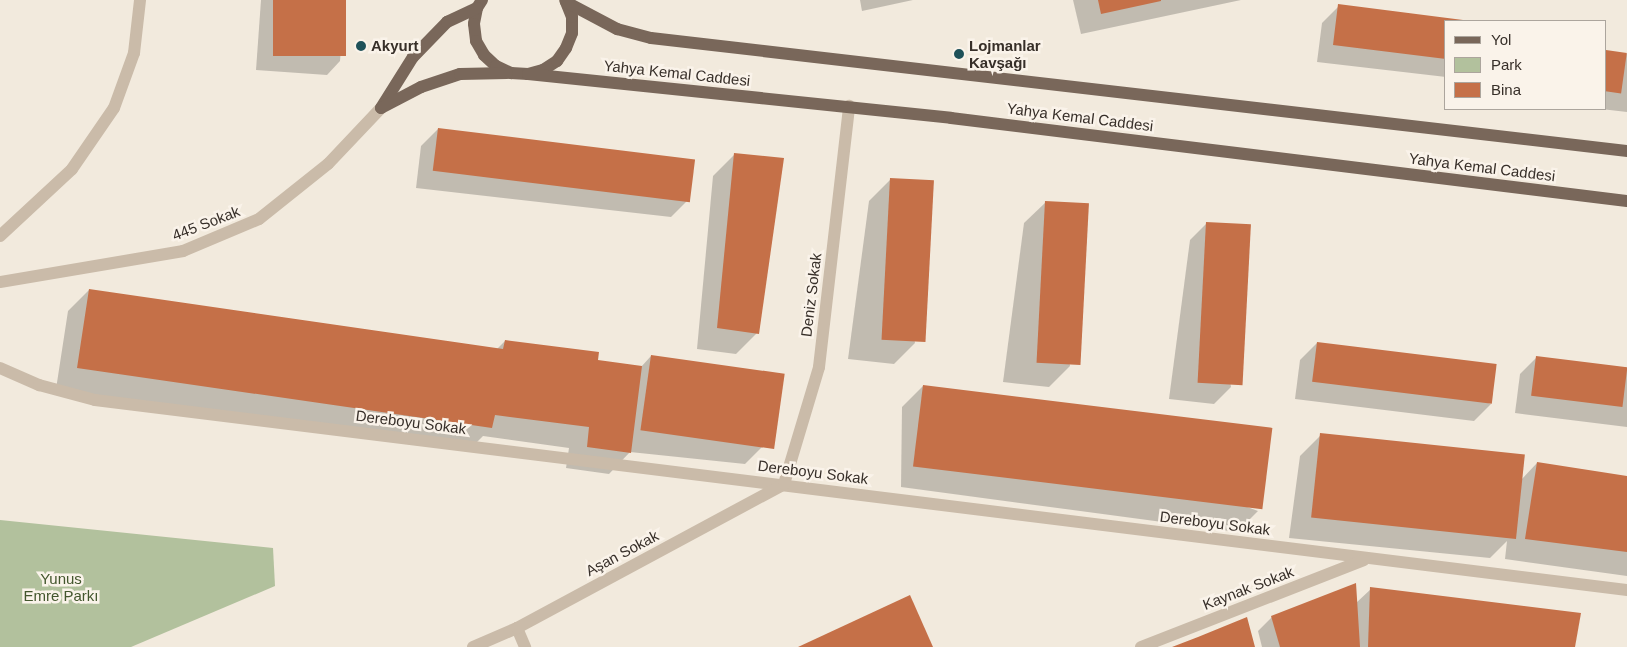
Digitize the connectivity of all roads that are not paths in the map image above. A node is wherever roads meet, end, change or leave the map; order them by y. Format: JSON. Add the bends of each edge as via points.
{"nodes":[{"id":1,"x":140,"y":0,"type":"edge"},
{"id":2,"x":566,"y":1,"type":"edge"},
{"id":3,"x":480,"y":2,"type":"edge"},
{"id":4,"x":511,"y":73,"type":"junction"},
{"id":5,"x":528,"y":74,"type":"junction"},
{"id":6,"x":849,"y":106,"type":"junction"},
{"id":7,"x":382,"y":108,"type":"junction"},
{"id":8,"x":1627,"y":151,"type":"edge"},
{"id":9,"x":1627,"y":201,"type":"edge"},
{"id":10,"x":0,"y":236,"type":"edge"},
{"id":11,"x":0,"y":282,"type":"edge"},
{"id":12,"x":0,"y":368,"type":"edge"},
{"id":13,"x":784,"y":484,"type":"junction"},
{"id":14,"x":1367,"y":559,"type":"junction"},
{"id":15,"x":1627,"y":590,"type":"edge"},
{"id":16,"x":517,"y":628,"type":"junction"},
{"id":17,"x":473,"y":647,"type":"edge"},
{"id":18,"x":525,"y":647,"type":"edge"},
{"id":19,"x":1141,"y":647,"type":"edge"}],
"edges":[{"from":1,"to":10,"type":"street","via":[[134,53],[114,108],[72,169]]},
{"from":2,"to":5,"type":"main road","via":[[572,17],[572,33],[566,48],[557,61]]},
{"from":2,"to":8,"type":"main road","name":"Yahya Kemal Caddesi","via":[[617,29],[651,38]]},
{"from":3,"to":4,"type":"main road","via":[[474,24],[476,41],[496,66]]},
{"from":3,"to":7,"type":"main road","name":"445 Sokak","via":[[447,22],[413,57]]},
{"from":4,"to":5,"type":"main road","name":"Yahya Kemal Caddesi"},
{"from":4,"to":7,"type":"main road","name":"445 Sokak","via":[[460,74],[421,87]]},
{"from":5,"to":6,"type":"main road","name":"Yahya Kemal Caddesi"},
{"from":6,"to":9,"type":"main road","name":"Yahya Kemal Caddesi"},
{"from":6,"to":13,"type":"street","name":"Deniz Sokak","via":[[819,367]]},
{"from":7,"to":11,"type":"street","name":"445 Sokak","via":[[328,164],[260,219],[183,251]]},
{"from":12,"to":13,"type":"street","name":"Dereboyu Sokak","via":[[39,385],[96,400]]},
{"from":13,"to":14,"type":"street","name":"Dereboyu Sokak"},
{"from":13,"to":16,"type":"street","name":"Aşan Sokak"},
{"from":14,"to":15,"type":"street","name":"Dereboyu Sokak"},
{"from":14,"to":19,"type":"street","name":"Kaynak Sokak"},
{"from":16,"to":17,"type":"street","name":"Aşan Sokak"},
{"from":16,"to":18,"type":"street"}]}
